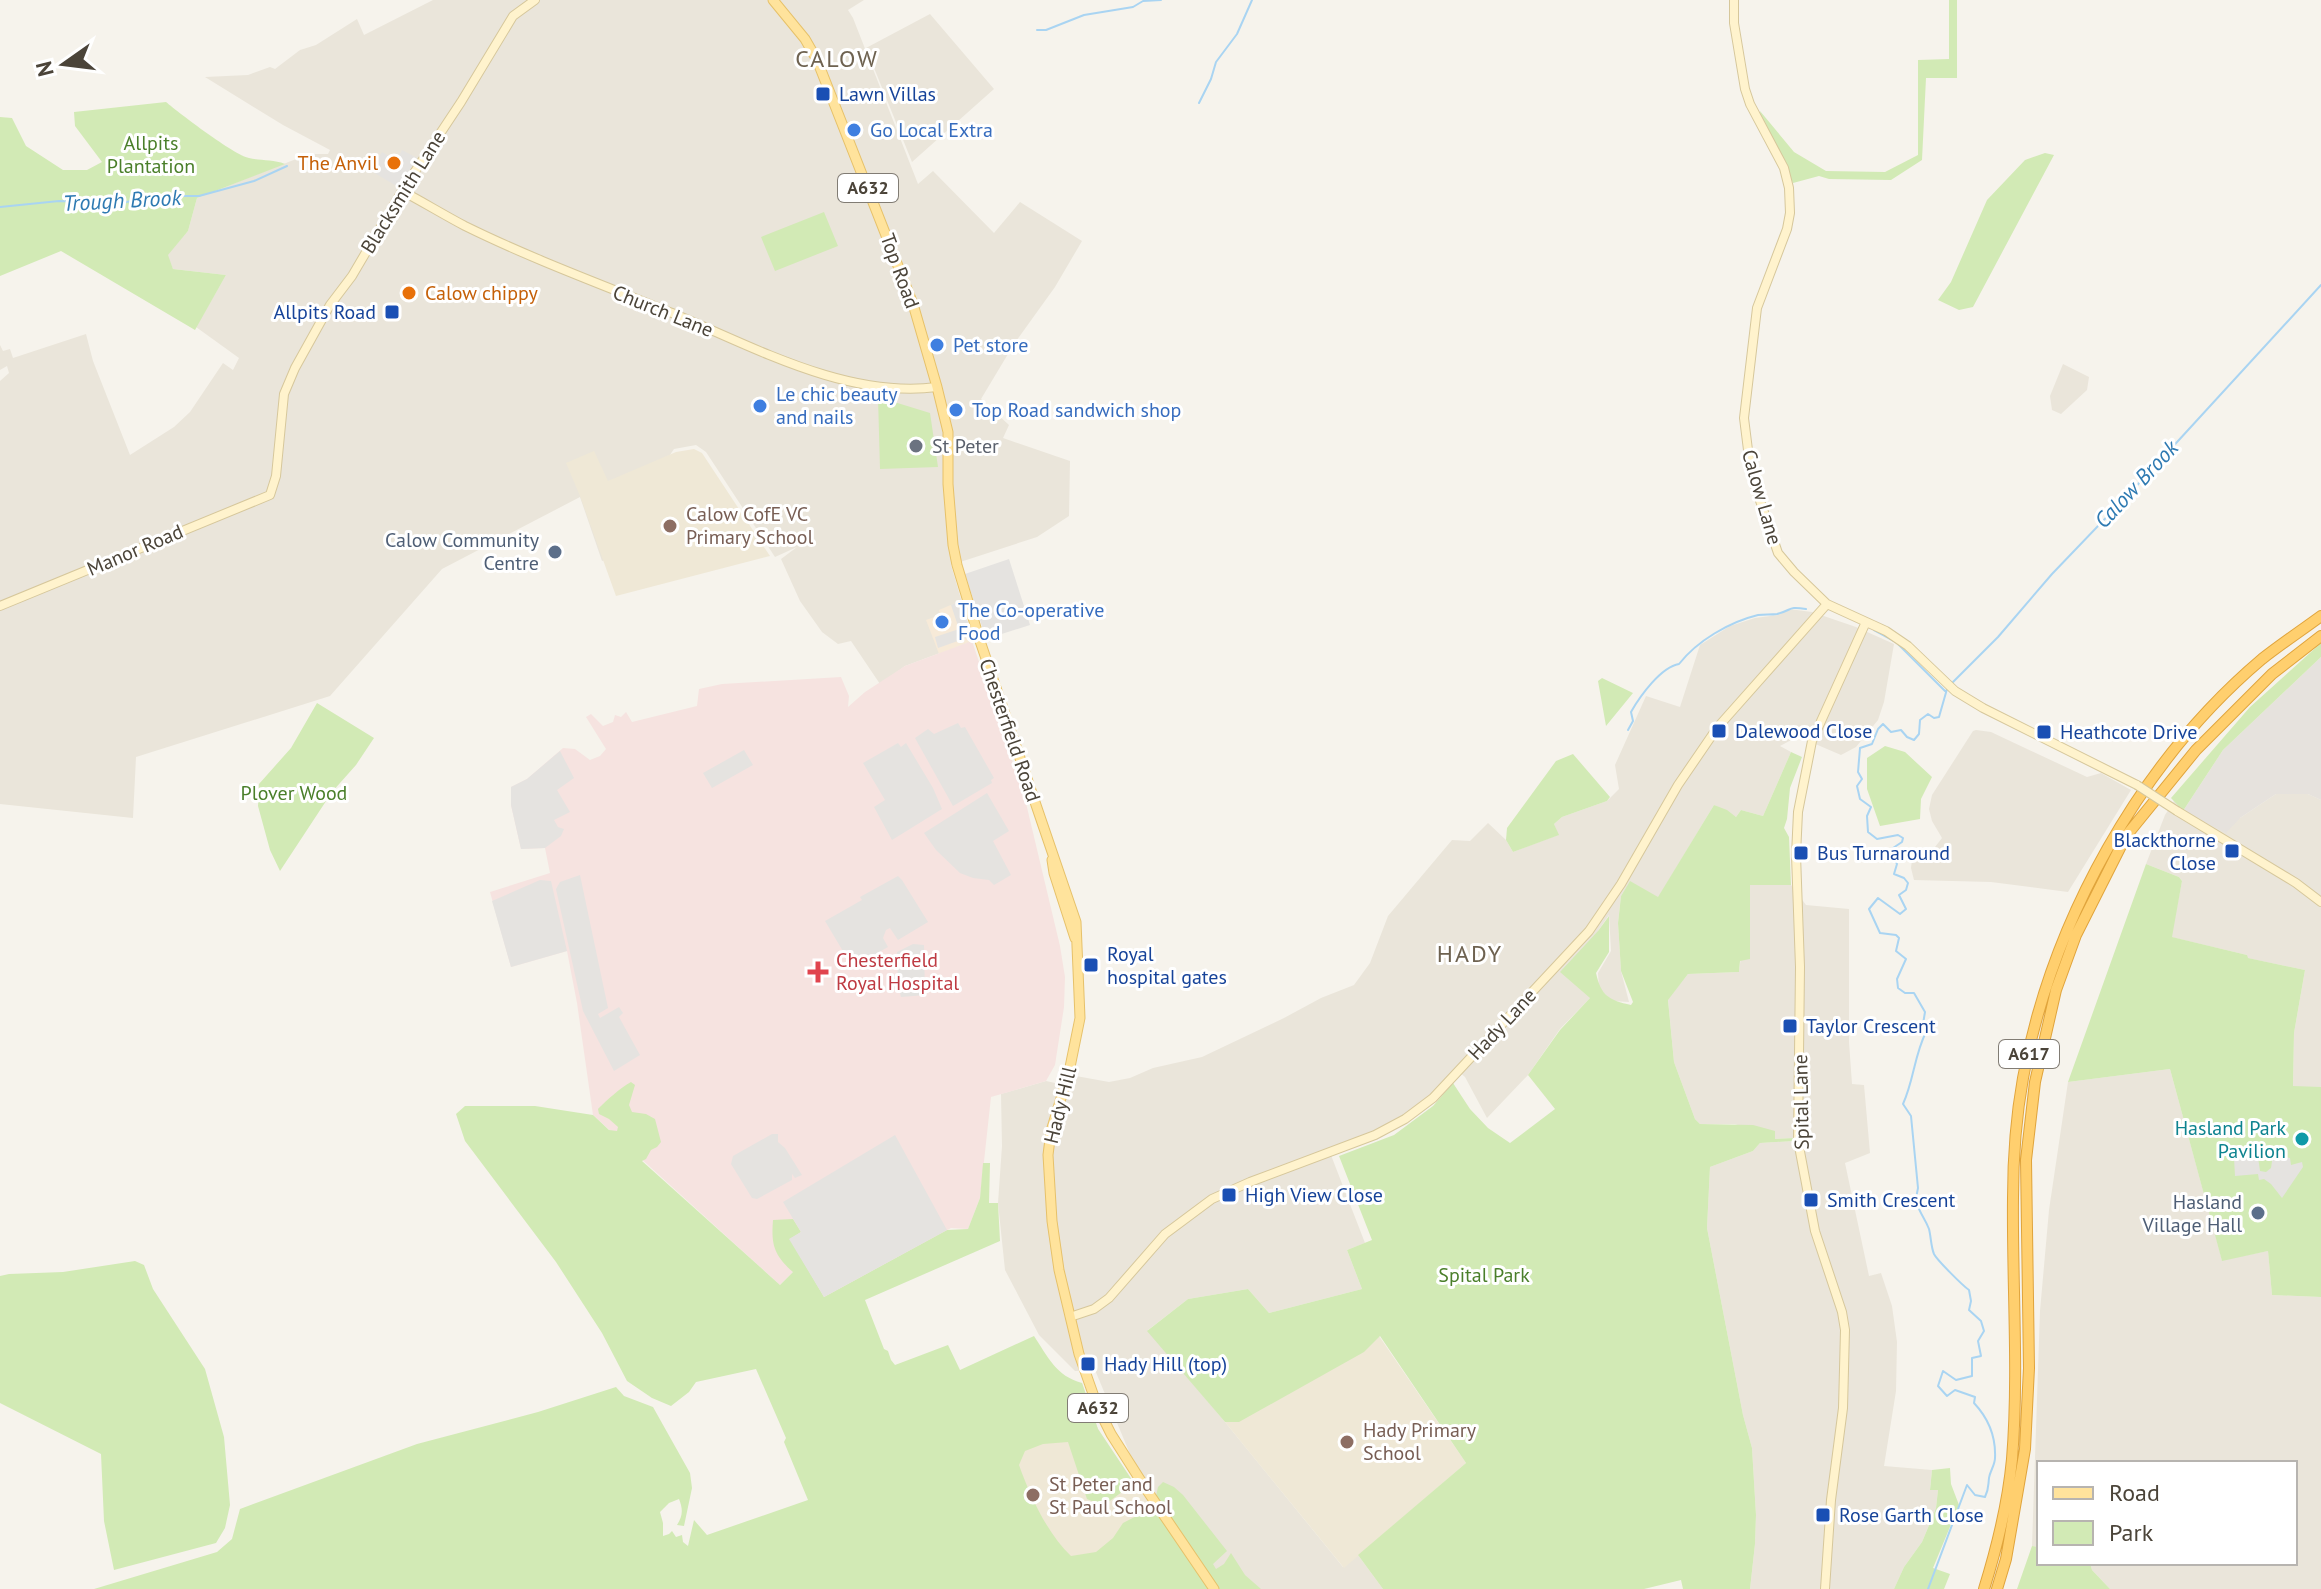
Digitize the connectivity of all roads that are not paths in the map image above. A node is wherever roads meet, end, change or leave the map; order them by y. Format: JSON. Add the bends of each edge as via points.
{"nodes":[{"id":1,"x":535,"y":0,"type":"edge"},
{"id":2,"x":773,"y":0,"type":"edge"},
{"id":3,"x":1734,"y":0,"type":"edge"},
{"id":4,"x":402,"y":191,"type":"junction"},
{"id":5,"x":937,"y":387,"type":"junction"},
{"id":6,"x":270,"y":495,"type":"joint"},
{"id":7,"x":957,"y":565,"type":"joint"},
{"id":8,"x":1827,"y":604,"type":"junction"},
{"id":9,"x":0,"y":606,"type":"edge"},
{"id":10,"x":2321,"y":616,"type":"edge"},
{"id":11,"x":1866,"y":622,"type":"junction"},
{"id":12,"x":2321,"y":636,"type":"edge"},
{"id":13,"x":1059,"y":880,"type":"joint"},
{"id":14,"x":2321,"y":902,"type":"edge"},
{"id":15,"x":1069,"y":1312,"type":"junction"},
{"id":16,"x":1214,"y":1589,"type":"edge"},
{"id":17,"x":1825,"y":1589,"type":"edge"},
{"id":18,"x":1984,"y":1589,"type":"edge"},
{"id":19,"x":1997,"y":1589,"type":"edge"}],
"edges":[{"from":1,"to":4,"type":"street","name":"Blacksmith Lane","via":[[513,16]]},
{"from":2,"to":5,"type":"main road","name":"Top Road","number":"A632","via":[[817,60],[913,304]]},
{"from":3,"to":8,"type":"street","name":"Calow Lane","via":[[1745,89],[1784,168],[1790,213],[1757,308],[1744,418],[1749,458],[1778,553]]},
{"from":4,"to":5,"type":"street","name":"Church Lane","via":[[518,249],[812,370],[884,389]]},
{"from":4,"to":6,"type":"street","name":"Blacksmith Lane","via":[[330,305],[284,394]]},
{"from":5,"to":7,"type":"main road","name":"Top Road","number":"A632","via":[[948,432]]},
{"from":6,"to":9,"type":"street","name":"Manor Road"},
{"from":7,"to":13,"type":"main road","name":"Chesterfield Road","number":"A632"},
{"from":8,"to":11,"type":"street","name":"Calow Lane"},
{"from":8,"to":15,"type":"street","name":"Hady Lane","via":[[1717,728],[1589,931],[1433,1098],[1375,1135],[1212,1199],[1165,1234],[1109,1298],[1094,1309]]},
{"from":10,"to":18,"type":"highway","number":"A617","via":[[2262,659],[2160,767],[2090,882],[2054,967],[2023,1078],[2015,1149],[2012,1460]]},
{"from":11,"to":14,"type":"street","name":"Calow Lane","bridge":true,"via":[[1908,646],[1955,691],[2137,785]]},
{"from":11,"to":17,"type":"street","name":"Spital Lane","via":[[1812,741],[1796,855],[1798,1141],[1815,1231],[1842,1312],[1845,1340]]},
{"from":12,"to":19,"type":"highway","number":"A617","via":[[2272,674],[2196,750],[2126,836],[2076,935],[2056,990],[2035,1082],[2026,1160],[2025,1449]]},
{"from":13,"to":15,"type":"main road","name":"Hady Hill","number":"A632","via":[[1078,949],[1080,1018],[1048,1155],[1052,1221]]},
{"from":15,"to":16,"type":"main road","name":"Hady Hill","number":"A632","via":[[1088,1382],[1111,1434]]}]}
